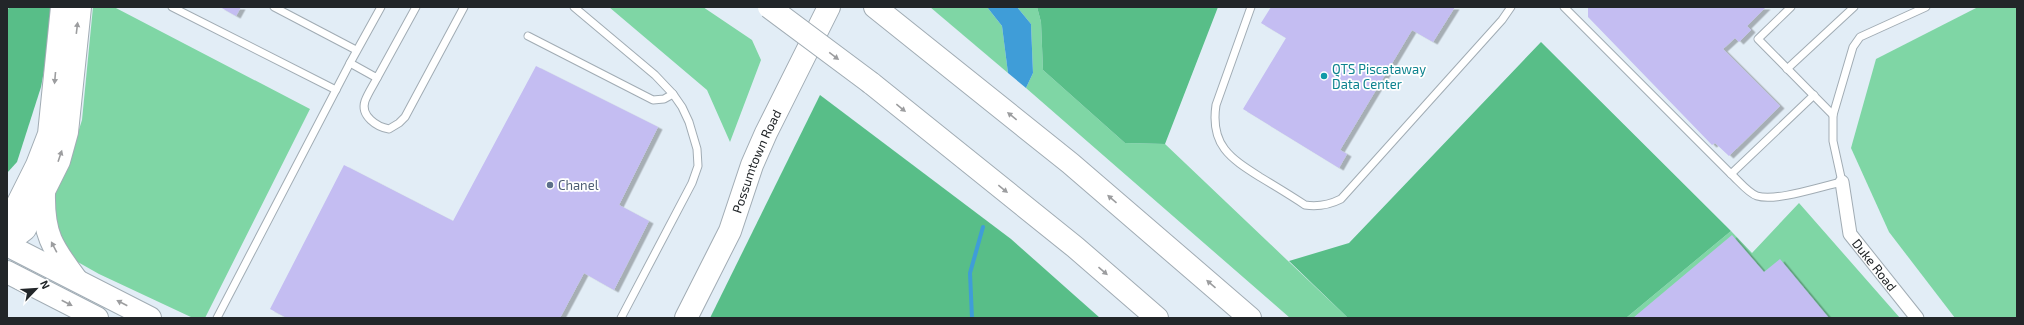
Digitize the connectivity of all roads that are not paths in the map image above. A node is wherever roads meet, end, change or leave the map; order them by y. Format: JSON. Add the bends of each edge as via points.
{"nodes":[{"id":1,"x":62,"y":7,"type":"edge"},
{"id":2,"x":80,"y":7,"type":"edge"},
{"id":3,"x":172,"y":7,"type":"edge"},
{"id":4,"x":274,"y":7,"type":"edge"},
{"id":5,"x":381,"y":7,"type":"edge"},
{"id":6,"x":416,"y":7,"type":"edge"},
{"id":7,"x":464,"y":7,"type":"edge"},
{"id":8,"x":574,"y":7,"type":"edge"},
{"id":9,"x":769,"y":7,"type":"edge"},
{"id":10,"x":829,"y":7,"type":"edge"},
{"id":11,"x":875,"y":7,"type":"edge"},
{"id":12,"x":1251,"y":7,"type":"edge"},
{"id":13,"x":1511,"y":7,"type":"edge"},
{"id":14,"x":1564,"y":7,"type":"edge"},
{"id":15,"x":1791,"y":7,"type":"edge"},
{"id":16,"x":1854,"y":7,"type":"edge"},
{"id":17,"x":1926,"y":7,"type":"edge"},
{"id":18,"x":528,"y":36,"type":"dead end"},
{"id":19,"x":356,"y":50,"type":"junction"},
{"id":20,"x":350,"y":63,"type":"junction"},
{"id":21,"x":1787,"y":69,"type":"junction"},
{"id":22,"x":377,"y":78,"type":"junction"},
{"id":23,"x":336,"y":90,"type":"junction"},
{"id":24,"x":673,"y":94,"type":"junction"},
{"id":25,"x":1814,"y":95,"type":"junction"},
{"id":26,"x":1833,"y":115,"type":"junction"},
{"id":27,"x":37,"y":165,"type":"junction"},
{"id":28,"x":1731,"y":174,"type":"junction"},
{"id":29,"x":1842,"y":182,"type":"junction"},
{"id":30,"x":44,"y":192,"type":"junction"},
{"id":31,"x":7,"y":193,"type":"edge"},
{"id":32,"x":7,"y":234,"type":"edge"},
{"id":33,"x":7,"y":244,"type":"edge"},
{"id":34,"x":7,"y":272,"type":"edge"},
{"id":35,"x":76,"y":279,"type":"junction"},
{"id":36,"x":97,"y":318,"type":"edge"},
{"id":37,"x":150,"y":318,"type":"edge"},
{"id":38,"x":217,"y":318,"type":"edge"},
{"id":39,"x":621,"y":318,"type":"edge"},
{"id":40,"x":686,"y":318,"type":"edge"},
{"id":41,"x":1157,"y":318,"type":"edge"},
{"id":42,"x":1250,"y":318,"type":"edge"},
{"id":43,"x":1917,"y":318,"type":"edge"}],
"edges":[{"from":1,"to":27,"type":"highway","one_way":true,"via":[[51,121],[46,145]]},
{"from":30,"to":2,"type":"highway","one_way":true,"via":[[59,161],[67,132]]},
{"from":3,"to":23,"type":"lane"},
{"from":4,"to":19,"type":"lane"},
{"from":5,"to":19,"type":"lane"},
{"from":6,"to":22,"type":"lane"},
{"from":7,"to":22,"type":"lane","via":[[406,116],[389,129],[374,123],[365,110],[364,102]]},
{"from":8,"to":24,"type":"lane"},
{"from":9,"to":41,"type":"highway","one_way":true,"bridge":true,"via":[[871,83],[1074,246]]},
{"from":10,"to":40,"type":"highway","name":"Possumtown Road","via":[[766,133],[752,165],[730,231]]},
{"from":42,"to":11,"type":"highway","one_way":true,"via":[[1070,163]]},
{"from":12,"to":13,"type":"lane","via":[[1216,105],[1214,118],[1217,133],[1222,146],[1232,159],[1305,205],[1313,206],[1331,204],[1341,199]]},
{"from":14,"to":28,"type":"lane"},
{"from":15,"to":21,"type":"lane","via":[[1758,39]]},
{"from":16,"to":21,"type":"lane"},
{"from":17,"to":26,"type":"lane","via":[[1860,37],[1853,47]]},
{"from":18,"to":24,"type":"lane","via":[[653,100],[664,99]]},
{"from":19,"to":20,"type":"lane"},
{"from":20,"to":22,"type":"lane"},
{"from":20,"to":23,"type":"lane"},
{"from":21,"to":25,"type":"lane"},
{"from":23,"to":38,"type":"lane"},
{"from":24,"to":39,"type":"lane","via":[[689,122],[697,149],[698,166],[692,183]]},
{"from":25,"to":26,"type":"lane"},
{"from":25,"to":28,"type":"lane"},
{"from":26,"to":29,"type":"lane","via":[[1833,141]]},
{"from":27,"to":31,"type":"highway"},
{"from":27,"to":32,"type":"highway","via":[[10,219]]},
{"from":28,"to":29,"type":"lane","via":[[1756,196],[1768,197],[1782,197]]},
{"from":29,"to":43,"type":"street","name":"Duke Road","via":[[1850,234]]},
{"from":30,"to":33,"type":"highway","via":[[25,229]]},
{"from":35,"to":30,"type":"highway","one_way":true,"via":[[58,256],[48,235],[44,214]]},
{"from":33,"to":35,"type":"highway"},
{"from":34,"to":36,"type":"highway","one_way":true},
{"from":37,"to":35,"type":"highway","one_way":true}]}
